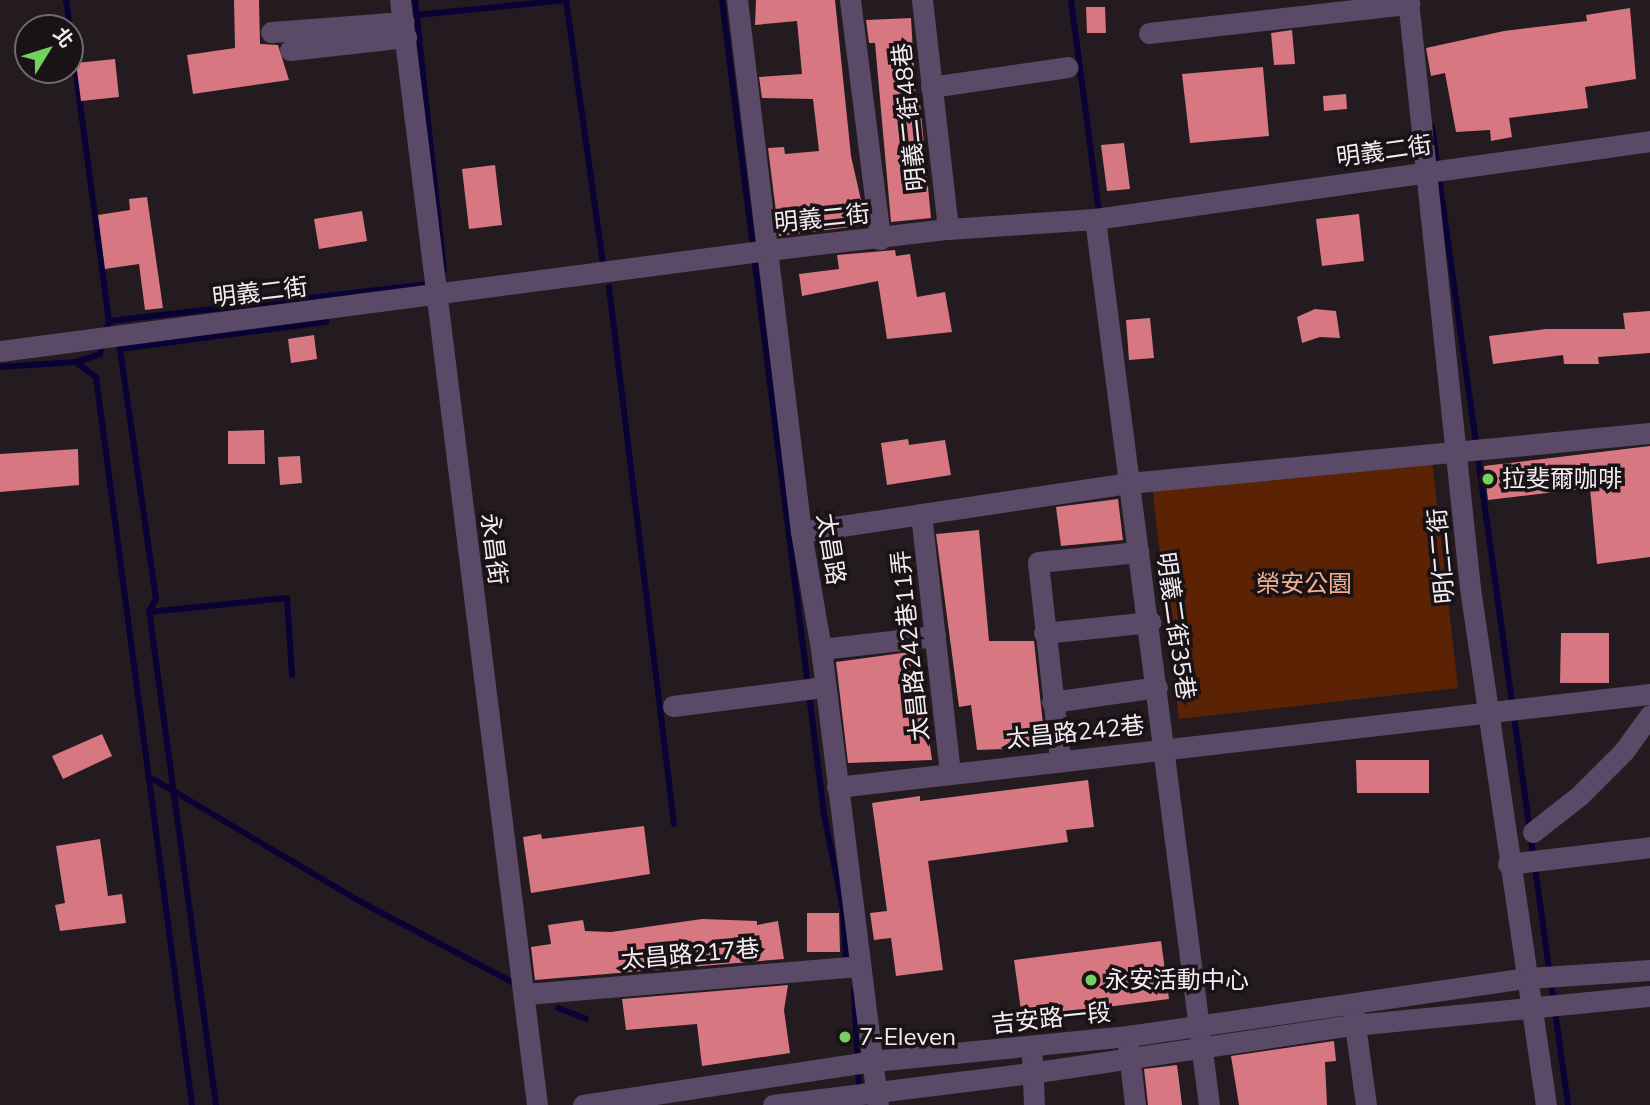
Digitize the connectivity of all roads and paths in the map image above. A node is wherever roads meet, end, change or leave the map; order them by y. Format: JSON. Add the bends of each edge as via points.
{"nodes":[{"id":1,"x":400,"y":0,"type":"edge"},
{"id":2,"x":737,"y":0,"type":"edge"},
{"id":3,"x":850,"y":0,"type":"edge"},
{"id":4,"x":922,"y":0,"type":"edge"},
{"id":5,"x":1409,"y":2,"type":"edge"},
{"id":6,"x":405,"y":30,"type":"junction"},
{"id":7,"x":271,"y":32,"type":"dead end"},
{"id":8,"x":1149,"y":33,"type":"dead end"},
{"id":9,"x":290,"y":50,"type":"dead end"},
{"id":10,"x":1068,"y":67,"type":"dead end"},
{"id":11,"x":931,"y":87,"type":"junction"},
{"id":12,"x":1650,"y":141,"type":"edge"},
{"id":13,"x":1429,"y":170,"type":"junction"},
{"id":14,"x":1095,"y":219,"type":"junction"},
{"id":15,"x":948,"y":229,"type":"junction"},
{"id":16,"x":880,"y":239,"type":"junction"},
{"id":17,"x":768,"y":250,"type":"junction"},
{"id":18,"x":434,"y":297,"type":"junction"},
{"id":19,"x":0,"y":351,"type":"edge"},
{"id":20,"x":1650,"y":433,"type":"edge"},
{"id":21,"x":1459,"y":452,"type":"junction"},
{"id":22,"x":1129,"y":483,"type":"junction"},
{"id":23,"x":921,"y":514,"type":"junction"},
{"id":24,"x":801,"y":532,"type":"junction"},
{"id":25,"x":1139,"y":552,"type":"junction"},
{"id":26,"x":1150,"y":622,"type":"junction"},
{"id":27,"x":1044,"y":633,"type":"junction"},
{"id":28,"x":934,"y":636,"type":"junction"},
{"id":29,"x":821,"y":649,"type":"junction"},
{"id":30,"x":823,"y":687,"type":"junction"},
{"id":31,"x":1157,"y":687,"type":"junction"},
{"id":32,"x":1650,"y":694,"type":"edge"},
{"id":33,"x":1052,"y":702,"type":"junction"},
{"id":34,"x":673,"y":706,"type":"dead end"},
{"id":35,"x":1486,"y":713,"type":"junction"},
{"id":36,"x":1650,"y":715,"type":"edge"},
{"id":37,"x":1166,"y":748,"type":"junction"},
{"id":38,"x":1650,"y":748,"type":"edge"},
{"id":39,"x":1624,"y":751,"type":"junction"},
{"id":40,"x":1060,"y":759,"type":"junction"},
{"id":41,"x":950,"y":772,"type":"junction"},
{"id":42,"x":837,"y":787,"type":"junction"},
{"id":43,"x":1533,"y":832,"type":"dead end"},
{"id":44,"x":1650,"y":847,"type":"edge"},
{"id":45,"x":1508,"y":864,"type":"junction"},
{"id":46,"x":858,"y":966,"type":"junction"},
{"id":47,"x":1650,"y":970,"type":"edge"},
{"id":48,"x":1528,"y":978,"type":"junction"},
{"id":49,"x":526,"y":994,"type":"junction"},
{"id":50,"x":1650,"y":996,"type":"edge"},
{"id":51,"x":1352,"y":1001,"type":"junction"},
{"id":52,"x":1532,"y":1008,"type":"junction"},
{"id":53,"x":1354,"y":1025,"type":"junction"},
{"id":54,"x":1128,"y":1036,"type":"junction"},
{"id":55,"x":1201,"y":1037,"type":"junction"},
{"id":56,"x":1034,"y":1046,"type":"junction"},
{"id":57,"x":1128,"y":1059,"type":"junction"},
{"id":58,"x":873,"y":1061,"type":"junction"},
{"id":59,"x":1031,"y":1073,"type":"junction"},
{"id":60,"x":877,"y":1097,"type":"edge"},
{"id":61,"x":537,"y":1105,"type":"edge"},
{"id":62,"x":583,"y":1105,"type":"edge"},
{"id":63,"x":773,"y":1105,"type":"edge"},
{"id":64,"x":1034,"y":1105,"type":"edge"},
{"id":65,"x":1135,"y":1105,"type":"edge"},
{"id":66,"x":1209,"y":1105,"type":"edge"},
{"id":67,"x":1366,"y":1105,"type":"edge"},
{"id":68,"x":1546,"y":1105,"type":"edge"}],
"edges":[{"from":1,"to":6,"type":"street","name":"永昌街"},
{"from":2,"to":17,"type":"street","name":"太昌路"},
{"from":3,"to":16,"type":"street"},
{"from":4,"to":11,"type":"street","name":"明義二街48巷"},
{"from":5,"to":8,"type":"street"},
{"from":5,"to":13,"type":"street","name":"明仁二街"},
{"from":6,"to":7,"type":"street"},
{"from":6,"to":9,"type":"street"},
{"from":6,"to":18,"type":"street","name":"永昌街"},
{"from":10,"to":11,"type":"street"},
{"from":11,"to":15,"type":"street","name":"明義二街48巷"},
{"from":12,"to":13,"type":"street","name":"明義二街"},
{"from":13,"to":14,"type":"street","name":"明義二街"},
{"from":13,"to":21,"type":"street","name":"明仁二街"},
{"from":14,"to":15,"type":"street","name":"明義二街"},
{"from":14,"to":22,"type":"street","name":"明義二街35巷"},
{"from":15,"to":16,"type":"street","name":"明義二街"},
{"from":16,"to":17,"type":"street","name":"明義二街"},
{"from":17,"to":18,"type":"street","name":"明義二街"},
{"from":17,"to":24,"type":"street","name":"太昌路"},
{"from":18,"to":19,"type":"street","name":"明義二街"},
{"from":18,"to":49,"type":"street","name":"永昌街"},
{"from":20,"to":21,"type":"street"},
{"from":21,"to":22,"type":"street"},
{"from":21,"to":35,"type":"street","name":"明仁二街"},
{"from":22,"to":23,"type":"street"},
{"from":22,"to":25,"type":"street","name":"明義二街35巷"},
{"from":23,"to":24,"type":"street"},
{"from":23,"to":28,"type":"street","name":"太昌路242巷11弄"},
{"from":24,"to":29,"type":"street","name":"太昌路"},
{"from":25,"to":26,"type":"street","name":"明義二街35巷"},
{"from":25,"to":27,"type":"street","via":[[1038,562]]},
{"from":26,"to":27,"type":"street"},
{"from":26,"to":31,"type":"street","name":"明義二街35巷"},
{"from":27,"to":33,"type":"street"},
{"from":28,"to":29,"type":"street"},
{"from":28,"to":41,"type":"street","name":"太昌路242巷11弄"},
{"from":29,"to":30,"type":"street","name":"太昌路"},
{"from":30,"to":34,"type":"street"},
{"from":30,"to":42,"type":"street","name":"太昌路"},
{"from":31,"to":33,"type":"street"},
{"from":31,"to":37,"type":"street","name":"明義二街35巷"},
{"from":32,"to":35,"type":"street","name":"太昌路242巷"},
{"from":33,"to":40,"type":"street"},
{"from":35,"to":37,"type":"street","name":"太昌路242巷"},
{"from":35,"to":45,"type":"street","name":"明仁二街"},
{"from":36,"to":39,"type":"street"},
{"from":37,"to":40,"type":"street","name":"太昌路242巷"},
{"from":37,"to":55,"type":"street","name":"明義二街35巷"},
{"from":38,"to":39,"type":"street"},
{"from":39,"to":43,"type":"street","via":[[1580,795]]},
{"from":40,"to":41,"type":"street","name":"太昌路242巷"},
{"from":41,"to":42,"type":"street","name":"太昌路242巷"},
{"from":42,"to":46,"type":"street","name":"太昌路"},
{"from":44,"to":45,"type":"street"},
{"from":45,"to":48,"type":"street","name":"明仁二街"},
{"from":46,"to":49,"type":"street","name":"太昌路217巷"},
{"from":46,"to":58,"type":"street","name":"太昌路"},
{"from":47,"to":48,"type":"street","name":"吉安路一段"},
{"from":48,"to":51,"type":"street","name":"吉安路一段"},
{"from":48,"to":52,"type":"street","name":"明仁二街"},
{"from":49,"to":61,"type":"street","name":"永昌街"},
{"from":50,"to":52,"type":"street","name":"吉安路一段"},
{"from":51,"to":53,"type":"street"},
{"from":51,"to":55,"type":"street","name":"吉安路一段"},
{"from":52,"to":53,"type":"street","name":"吉安路一段"},
{"from":52,"to":68,"type":"street","name":"明仁二街"},
{"from":53,"to":55,"type":"street","name":"吉安路一段"},
{"from":53,"to":67,"type":"street"},
{"from":54,"to":55,"type":"street","name":"吉安路一段"},
{"from":54,"to":56,"type":"street","name":"吉安路一段"},
{"from":54,"to":57,"type":"street"},
{"from":55,"to":57,"type":"street","name":"吉安路一段"},
{"from":55,"to":66,"type":"street","name":"明義二街35巷"},
{"from":56,"to":58,"type":"street","name":"吉安路一段"},
{"from":56,"to":59,"type":"street"},
{"from":57,"to":59,"type":"street","name":"吉安路一段"},
{"from":57,"to":65,"type":"street"},
{"from":58,"to":60,"type":"street","name":"太昌路"},
{"from":58,"to":62,"type":"street","name":"吉安路一段"},
{"from":59,"to":60,"type":"street","name":"吉安路一段"},
{"from":59,"to":64,"type":"street"},
{"from":60,"to":63,"type":"street","name":"吉安路一段"}]}
